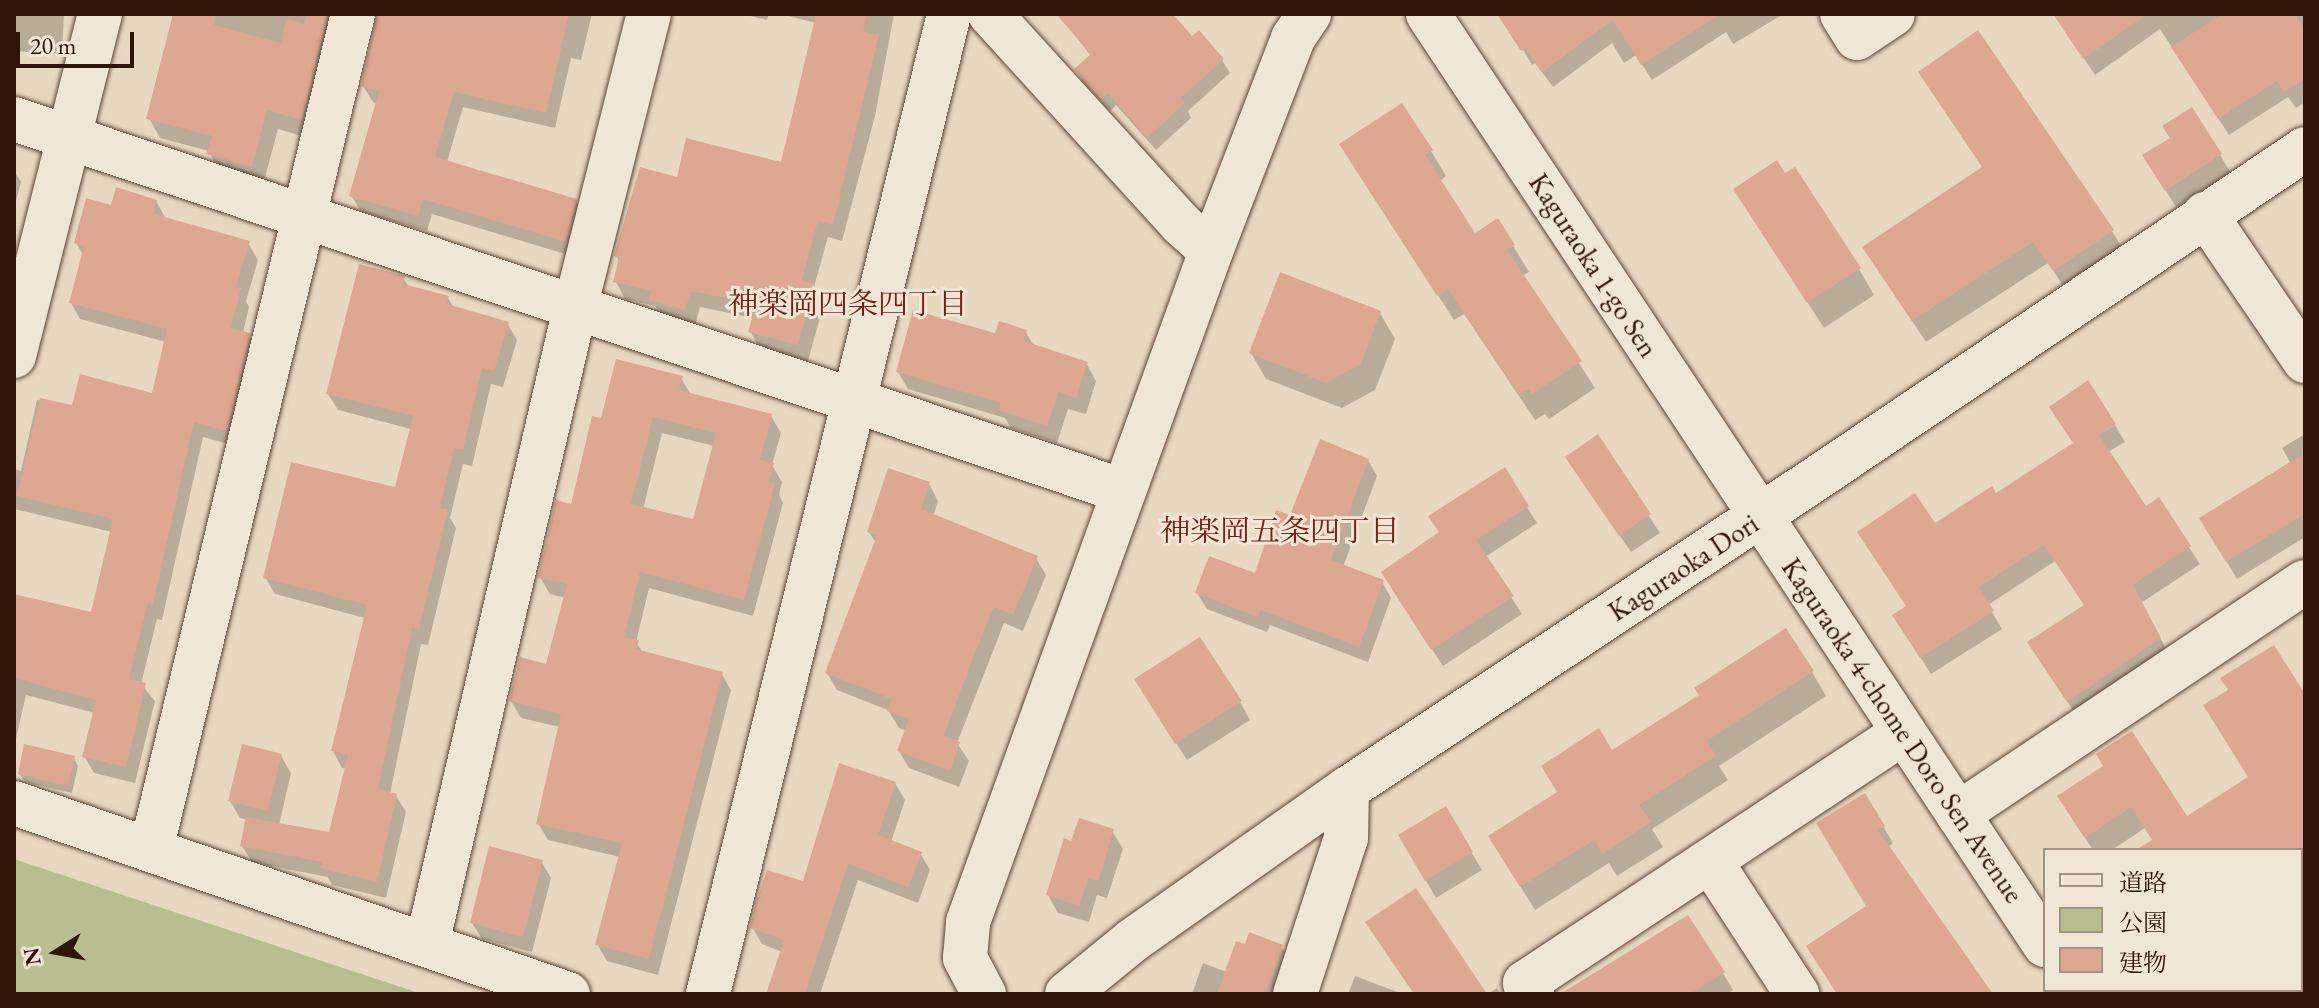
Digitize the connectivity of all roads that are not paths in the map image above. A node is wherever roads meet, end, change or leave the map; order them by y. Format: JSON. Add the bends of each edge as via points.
{"nodes":[{"id":1,"x":100,"y":14,"type":"edge"},
{"id":2,"x":353,"y":14,"type":"edge"},
{"id":3,"x":649,"y":14,"type":"edge"},
{"id":4,"x":949,"y":14,"type":"edge"},
{"id":5,"x":990,"y":14,"type":"edge"},
{"id":6,"x":1309,"y":14,"type":"edge"},
{"id":7,"x":1428,"y":14,"type":"edge"},
{"id":8,"x":1842,"y":14,"type":"edge"},
{"id":9,"x":1893,"y":14,"type":"edge"},
{"id":10,"x":14,"y":119,"type":"edge"},
{"id":11,"x":70,"y":136,"type":"junction"},
{"id":12,"x":2305,"y":149,"type":"edge"},
{"id":13,"x":2205,"y":214,"type":"junction"},
{"id":14,"x":302,"y":215,"type":"junction"},
{"id":15,"x":1211,"y":251,"type":"junction"},
{"id":16,"x":575,"y":308,"type":"junction"},
{"id":17,"x":14,"y":356,"type":"edge"},
{"id":18,"x":2305,"y":361,"type":"edge"},
{"id":19,"x":853,"y":399,"type":"junction"},
{"id":20,"x":1123,"y":491,"type":"junction"},
{"id":21,"x":1760,"y":516,"type":"junction"},
{"id":22,"x":2305,"y":582,"type":"edge"},
{"id":23,"x":1903,"y":733,"type":"junction"},
{"id":24,"x":1347,"y":789,"type":"junction"},
{"id":25,"x":14,"y":803,"type":"edge"},
{"id":26,"x":1958,"y":814,"type":"junction"},
{"id":27,"x":151,"y":850,"type":"junction"},
{"id":28,"x":1711,"y":862,"type":"junction"},
{"id":29,"x":2043,"y":942,"type":"edge"},
{"id":30,"x":427,"y":944,"type":"junction"},
{"id":31,"x":568,"y":994,"type":"edge"},
{"id":32,"x":708,"y":994,"type":"edge"},
{"id":33,"x":984,"y":994,"type":"edge"},
{"id":34,"x":1067,"y":994,"type":"edge"},
{"id":35,"x":1295,"y":994,"type":"edge"},
{"id":36,"x":1532,"y":994,"type":"edge"},
{"id":37,"x":1797,"y":994,"type":"edge"}],
"edges":[{"from":1,"to":11,"type":"street"},
{"from":2,"to":14,"type":"street"},
{"from":3,"to":16,"type":"street"},
{"from":4,"to":19,"type":"street"},
{"from":5,"to":15,"type":"street"},
{"from":6,"to":15,"type":"street","via":[[1293,38]]},
{"from":7,"to":21,"type":"street","name":"Kaguraoka 1-go Sen"},
{"from":8,"to":9,"type":"street","via":[[1857,38]]},
{"from":10,"to":11,"type":"street"},
{"from":11,"to":14,"type":"street"},
{"from":11,"to":17,"type":"street"},
{"from":12,"to":13,"type":"street","name":"Kaguraoka Dori"},
{"from":13,"to":18,"type":"street"},
{"from":13,"to":21,"type":"street","name":"Kaguraoka Dori"},
{"from":14,"to":16,"type":"street"},
{"from":14,"to":27,"type":"street"},
{"from":15,"to":20,"type":"street"},
{"from":16,"to":19,"type":"street"},
{"from":16,"to":30,"type":"street"},
{"from":19,"to":20,"type":"street"},
{"from":19,"to":32,"type":"street"},
{"from":20,"to":33,"type":"street","via":[[968,922],[965,958]]},
{"from":21,"to":23,"type":"street","name":"Kaguraoka 4-chome Doro Sen Avenue"},
{"from":21,"to":24,"type":"street","name":"Kaguraoka Dori"},
{"from":22,"to":26,"type":"street"},
{"from":23,"to":26,"type":"street","name":"Kaguraoka 4-chome Doro Sen Avenue"},
{"from":23,"to":28,"type":"street"},
{"from":24,"to":34,"type":"street","name":"Kaguraoka Dori","via":[[1133,940]]},
{"from":24,"to":35,"type":"street","via":[[1346,838]]},
{"from":25,"to":27,"type":"street"},
{"from":26,"to":29,"type":"street","name":"Kaguraoka 4-chome Doro Sen Avenue"},
{"from":27,"to":30,"type":"street"},
{"from":28,"to":36,"type":"street","via":[[1525,983]]},
{"from":28,"to":37,"type":"street"},
{"from":30,"to":31,"type":"street"}]}
